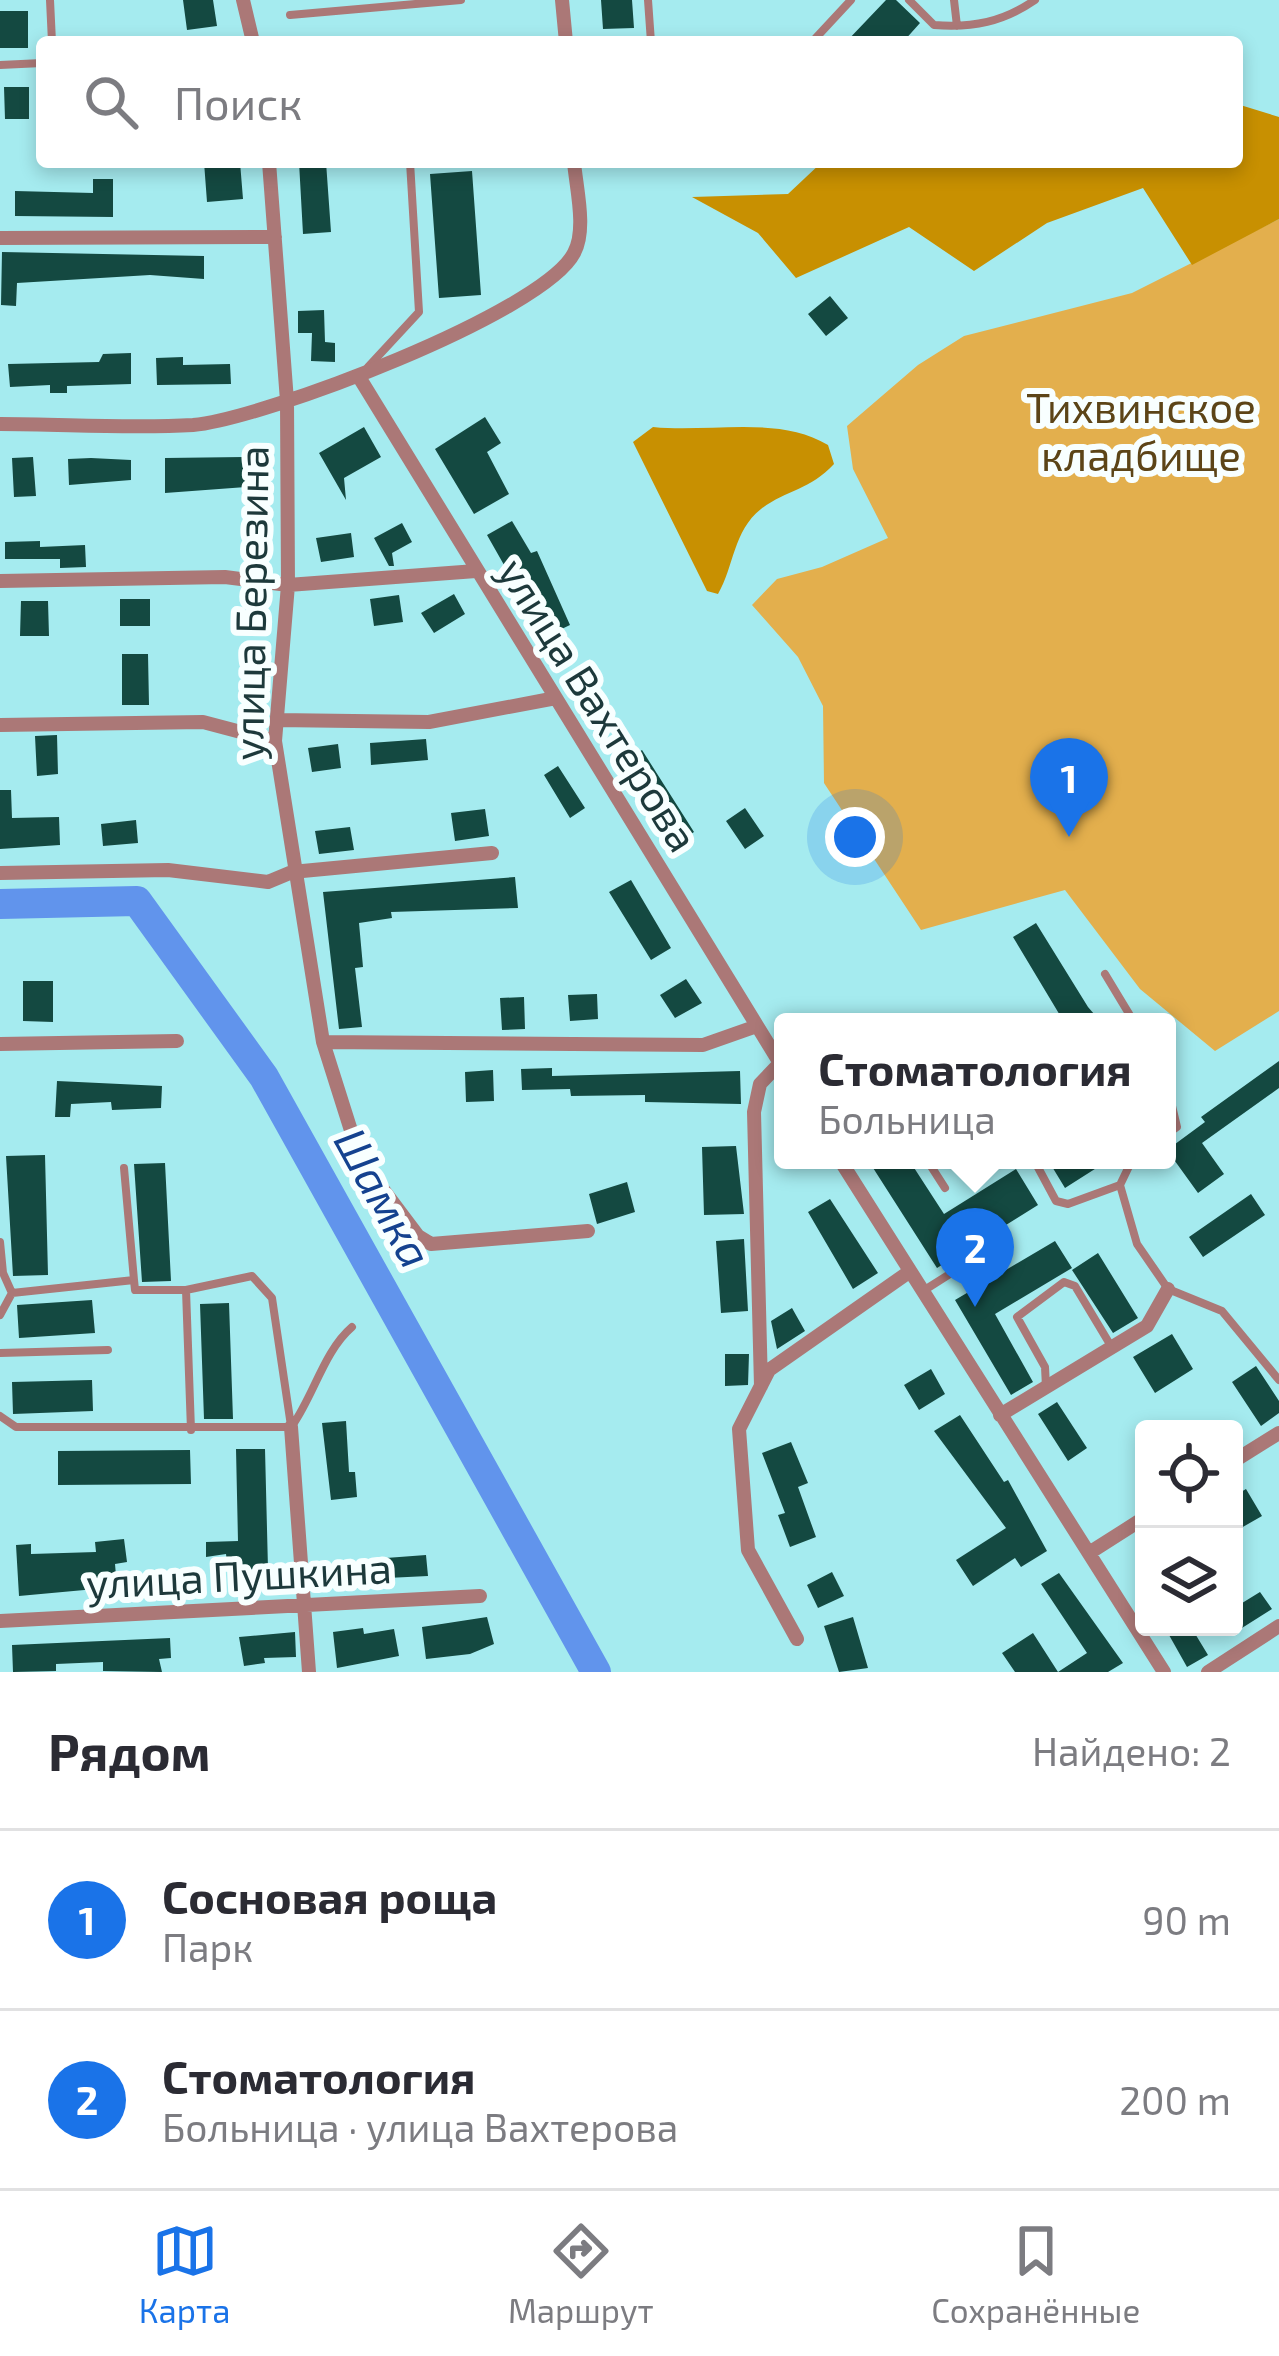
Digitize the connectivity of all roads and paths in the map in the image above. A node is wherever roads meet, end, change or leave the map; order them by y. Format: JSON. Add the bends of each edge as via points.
{"nodes":[{"id":1,"x":50,"y":0,"type":"edge"},
{"id":2,"x":243,"y":0,"type":"edge"},
{"id":3,"x":461,"y":0,"type":"edge"},
{"id":4,"x":562,"y":0,"type":"edge"},
{"id":5,"x":648,"y":0,"type":"edge"},
{"id":6,"x":851,"y":0,"type":"edge"},
{"id":7,"x":909,"y":0,"type":"edge"},
{"id":8,"x":954,"y":0,"type":"edge"},
{"id":9,"x":1035,"y":0,"type":"edge"},
{"id":10,"x":290,"y":15,"type":"dead end"},
{"id":11,"x":957,"y":26,"type":"junction"},
{"id":12,"x":52,"y":36,"type":"edge"},
{"id":13,"x":252,"y":36,"type":"edge"},
{"id":14,"x":565,"y":36,"type":"edge"},
{"id":15,"x":651,"y":36,"type":"edge"},
{"id":16,"x":818,"y":36,"type":"edge"},
{"id":17,"x":36,"y":63,"type":"edge"},
{"id":18,"x":0,"y":65,"type":"edge"},
{"id":19,"x":269,"y":168,"type":"edge"},
{"id":20,"x":410,"y":168,"type":"edge"},
{"id":21,"x":574,"y":168,"type":"edge"},
{"id":22,"x":275,"y":237,"type":"junction"},
{"id":23,"x":0,"y":238,"type":"edge"},
{"id":24,"x":359,"y":377,"type":"junction"},
{"id":25,"x":287,"y":401,"type":"junction"},
{"id":26,"x":0,"y":424,"type":"edge"},
{"id":27,"x":476,"y":571,"type":"junction"},
{"id":28,"x":0,"y":581,"type":"edge"},
{"id":29,"x":288,"y":586,"type":"junction"},
{"id":30,"x":556,"y":698,"type":"junction"},
{"id":31,"x":277,"y":720,"type":"junction"},
{"id":32,"x":0,"y":725,"type":"edge"},
{"id":33,"x":275,"y":741,"type":"junction"},
{"id":34,"x":491,"y":854,"type":"dead end"},
{"id":35,"x":292,"y":872,"type":"junction"},
{"id":36,"x":0,"y":873,"type":"edge"},
{"id":37,"x":1105,"y":974,"type":"dead end"},
{"id":38,"x":1129,"y":1013,"type":"edge"},
{"id":39,"x":757,"y":1026,"type":"junction"},
{"id":40,"x":177,"y":1041,"type":"dead end"},
{"id":41,"x":323,"y":1042,"type":"junction"},
{"id":42,"x":0,"y":1044,"type":"edge"},
{"id":43,"x":774,"y":1053,"type":"edge"},
{"id":44,"x":774,"y":1072,"type":"edge"},
{"id":45,"x":124,"y":1168,"type":"dead end"},
{"id":46,"x":848,"y":1169,"type":"edge"},
{"id":47,"x":933,"y":1169,"type":"edge"},
{"id":48,"x":1039,"y":1169,"type":"edge"},
{"id":49,"x":1128,"y":1169,"type":"edge"},
{"id":50,"x":1120,"y":1186,"type":"junction"},
{"id":51,"x":945,"y":1188,"type":"dead end"},
{"id":52,"x":589,"y":1231,"type":"dead end"},
{"id":53,"x":0,"y":1242,"type":"edge"},
{"id":54,"x":975,"y":1258,"type":"dead end"},
{"id":55,"x":909,"y":1272,"type":"junction"},
{"id":56,"x":134,"y":1280,"type":"junction"},
{"id":57,"x":1168,"y":1289,"type":"junction"},
{"id":58,"x":186,"y":1290,"type":"junction"},
{"id":59,"x":921,"y":1292,"type":"junction"},
{"id":60,"x":12,"y":1293,"type":"junction"},
{"id":61,"x":0,"y":1315,"type":"edge"},
{"id":62,"x":352,"y":1327,"type":"dead end"},
{"id":63,"x":1112,"y":1348,"type":"junction"},
{"id":64,"x":108,"y":1350,"type":"dead end"},
{"id":65,"x":0,"y":1353,"type":"edge"},
{"id":66,"x":1279,"y":1380,"type":"edge"},
{"id":67,"x":761,"y":1386,"type":"junction"},
{"id":68,"x":1045,"y":1388,"type":"junction"},
{"id":69,"x":1000,"y":1415,"type":"junction"},
{"id":70,"x":0,"y":1416,"type":"edge"},
{"id":71,"x":291,"y":1427,"type":"junction"},
{"id":72,"x":191,"y":1430,"type":"junction"},
{"id":73,"x":1279,"y":1432,"type":"edge"},
{"id":74,"x":1243,"y":1455,"type":"edge"},
{"id":75,"x":1135,"y":1524,"type":"edge"},
{"id":76,"x":1089,"y":1553,"type":"junction"},
{"id":77,"x":480,"y":1596,"type":"dead end"},
{"id":78,"x":307,"y":1605,"type":"junction"},
{"id":79,"x":0,"y":1621,"type":"edge"},
{"id":80,"x":1279,"y":1626,"type":"edge"},
{"id":81,"x":797,"y":1639,"type":"dead end"},
{"id":82,"x":309,"y":1672,"type":"edge"},
{"id":83,"x":1165,"y":1672,"type":"edge"},
{"id":84,"x":1208,"y":1672,"type":"edge"}],
"edges":[{"from":1,"to":12,"type":"lane"},
{"from":2,"to":13,"type":"street"},
{"from":3,"to":10,"type":"lane"},
{"from":4,"to":14,"type":"street"},
{"from":5,"to":15,"type":"lane"},
{"from":6,"to":16,"type":"lane"},
{"from":7,"to":11,"type":"lane","via":[[934,25]]},
{"from":8,"to":11,"type":"lane"},
{"from":9,"to":11,"type":"lane","via":[[1006,20]]},
{"from":17,"to":18,"type":"lane"},
{"from":19,"to":22,"type":"street","name":"улица Березина"},
{"from":20,"to":24,"type":"lane","via":[[419,312]]},
{"from":21,"to":24,"type":"street","via":[[573,256],[501,308]]},
{"from":22,"to":23,"type":"street"},
{"from":22,"to":25,"type":"street","name":"улица Березина"},
{"from":24,"to":25,"type":"street"},
{"from":24,"to":27,"type":"street","name":"улица Вахтерова"},
{"from":25,"to":26,"type":"street","via":[[194,424]]},
{"from":25,"to":29,"type":"street","name":"улица Березина"},
{"from":27,"to":29,"type":"street"},
{"from":27,"to":30,"type":"street","name":"улица Вахтерова"},
{"from":28,"to":29,"type":"street","via":[[225,577]]},
{"from":29,"to":31,"type":"street","name":"улица Березина"},
{"from":30,"to":31,"type":"street","via":[[430,722]]},
{"from":30,"to":39,"type":"street","name":"улица Вахтерова"},
{"from":31,"to":33,"type":"street","name":"улица Березина"},
{"from":32,"to":33,"type":"street","via":[[203,722]]},
{"from":33,"to":35,"type":"street","name":"улица Березина"},
{"from":34,"to":35,"type":"street"},
{"from":35,"to":36,"type":"street","via":[[268,882],[168,870]]},
{"from":35,"to":41,"type":"street","name":"улица Березина"},
{"from":37,"to":38,"type":"lane"},
{"from":39,"to":41,"type":"street","via":[[704,1045]]},
{"from":39,"to":43,"type":"street","name":"улица Вахтерова"},
{"from":40,"to":42,"type":"street"},
{"from":41,"to":52,"type":"street","name":"улица Березина","via":[[360,1159],[418,1236],[431,1244]]},
{"from":44,"to":67,"type":"street","via":[[760,1084],[754,1112]]},
{"from":45,"to":56,"type":"lane"},
{"from":46,"to":55,"type":"street"},
{"from":47,"to":51,"type":"lane"},
{"from":48,"to":50,"type":"lane","via":[[1056,1201],[1068,1204]]},
{"from":49,"to":50,"type":"lane"},
{"from":50,"to":57,"type":"lane","via":[[1137,1244]]},
{"from":53,"to":60,"type":"lane"},
{"from":54,"to":59,"type":"lane"},
{"from":55,"to":59,"type":"street"},
{"from":55,"to":67,"type":"street","via":[[769,1370]]},
{"from":56,"to":58,"type":"lane","via":[[135,1290]]},
{"from":56,"to":60,"type":"lane"},
{"from":57,"to":63,"type":"street","via":[[1147,1326]]},
{"from":57,"to":66,"type":"lane","via":[[1222,1311]]},
{"from":58,"to":71,"type":"lane","via":[[252,1276],[264,1285]]},
{"from":58,"to":72,"type":"lane"},
{"from":59,"to":69,"type":"street"},
{"from":60,"to":61,"type":"lane"},
{"from":62,"to":71,"type":"lane","via":[[337,1340],[316,1393]]},
{"from":63,"to":68,"type":"street"},
{"from":63,"to":68,"type":"lane","via":[[1075,1286],[1064,1282],[1017,1317],[1046,1367]]},
{"from":64,"to":65,"type":"lane"},
{"from":67,"to":81,"type":"street","via":[[739,1429],[748,1550]]},
{"from":68,"to":69,"type":"street"},
{"from":69,"to":76,"type":"street"},
{"from":70,"to":72,"type":"lane","via":[[16,1427]]},
{"from":71,"to":72,"type":"lane"},
{"from":71,"to":78,"type":"street"},
{"from":73,"to":74,"type":"street"},
{"from":75,"to":76,"type":"street"},
{"from":76,"to":83,"type":"street"},
{"from":77,"to":78,"type":"street","name":"улица Пушкина"},
{"from":78,"to":79,"type":"street","name":"улица Пушкина"},
{"from":78,"to":82,"type":"street"},
{"from":80,"to":84,"type":"street"}]}
